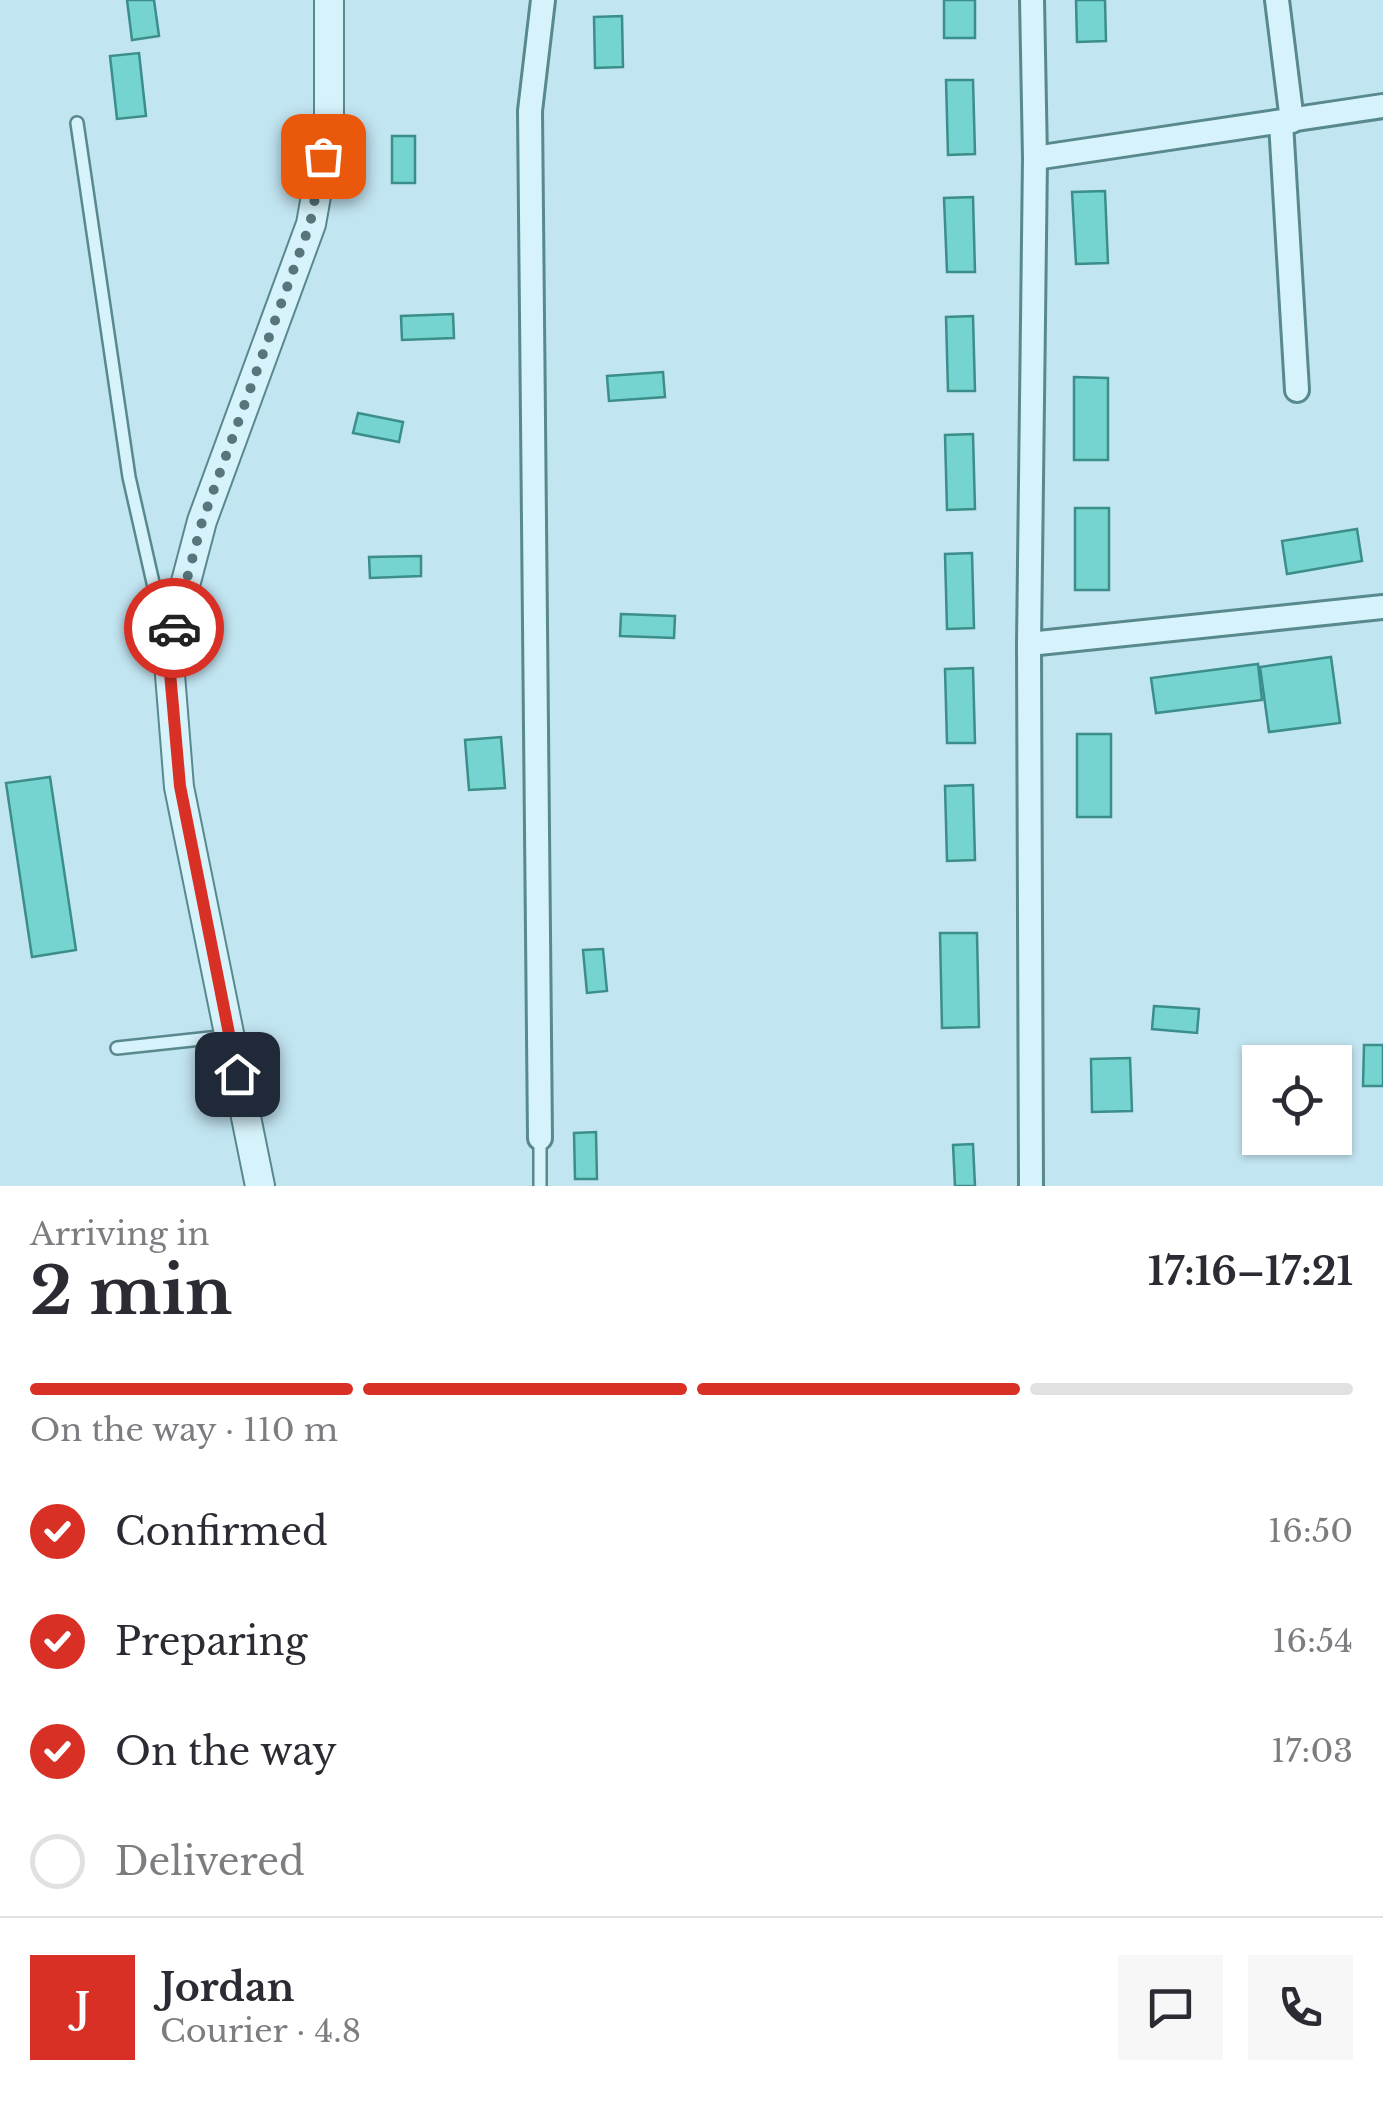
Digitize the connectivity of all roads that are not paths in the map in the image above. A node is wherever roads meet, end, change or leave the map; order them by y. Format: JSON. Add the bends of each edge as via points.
{"nodes":[{"id":1,"x":329,"y":0,"type":"edge"},
{"id":2,"x":542,"y":0,"type":"edge"},
{"id":3,"x":1032,"y":0,"type":"edge"},
{"id":4,"x":1277,"y":0,"type":"edge"},
{"id":5,"x":1383,"y":106,"type":"edge"},
{"id":6,"x":77,"y":122,"type":"dead end"},
{"id":7,"x":1287,"y":122,"type":"junction"},
{"id":8,"x":1036,"y":158,"type":"junction"},
{"id":9,"x":1297,"y":390,"type":"dead end"},
{"id":10,"x":1383,"y":607,"type":"edge"},
{"id":11,"x":1029,"y":644,"type":"junction"},
{"id":12,"x":168,"y":650,"type":"junction"},
{"id":13,"x":230,"y":1036,"type":"junction"},
{"id":14,"x":116,"y":1048,"type":"dead end"},
{"id":15,"x":540,"y":1138,"type":"joint"},
{"id":16,"x":260,"y":1186,"type":"edge"},
{"id":17,"x":540,"y":1186,"type":"edge"},
{"id":18,"x":1030,"y":1186,"type":"edge"}],
"edges":[{"from":1,"to":12,"type":"street","via":[[329,123],[310,224],[202,522]]},
{"from":2,"to":15,"type":"street","via":[[530,111]]},
{"from":3,"to":8,"type":"street"},
{"from":4,"to":7,"type":"street"},
{"from":5,"to":7,"type":"street"},
{"from":6,"to":12,"type":"lane","via":[[130,477]]},
{"from":7,"to":8,"type":"street"},
{"from":7,"to":9,"type":"street"},
{"from":8,"to":11,"type":"street"},
{"from":10,"to":11,"type":"street"},
{"from":11,"to":18,"type":"street"},
{"from":12,"to":13,"type":"street","via":[[180,786]]},
{"from":13,"to":14,"type":"lane"},
{"from":13,"to":16,"type":"street"},
{"from":15,"to":17,"type":"lane"}]}
